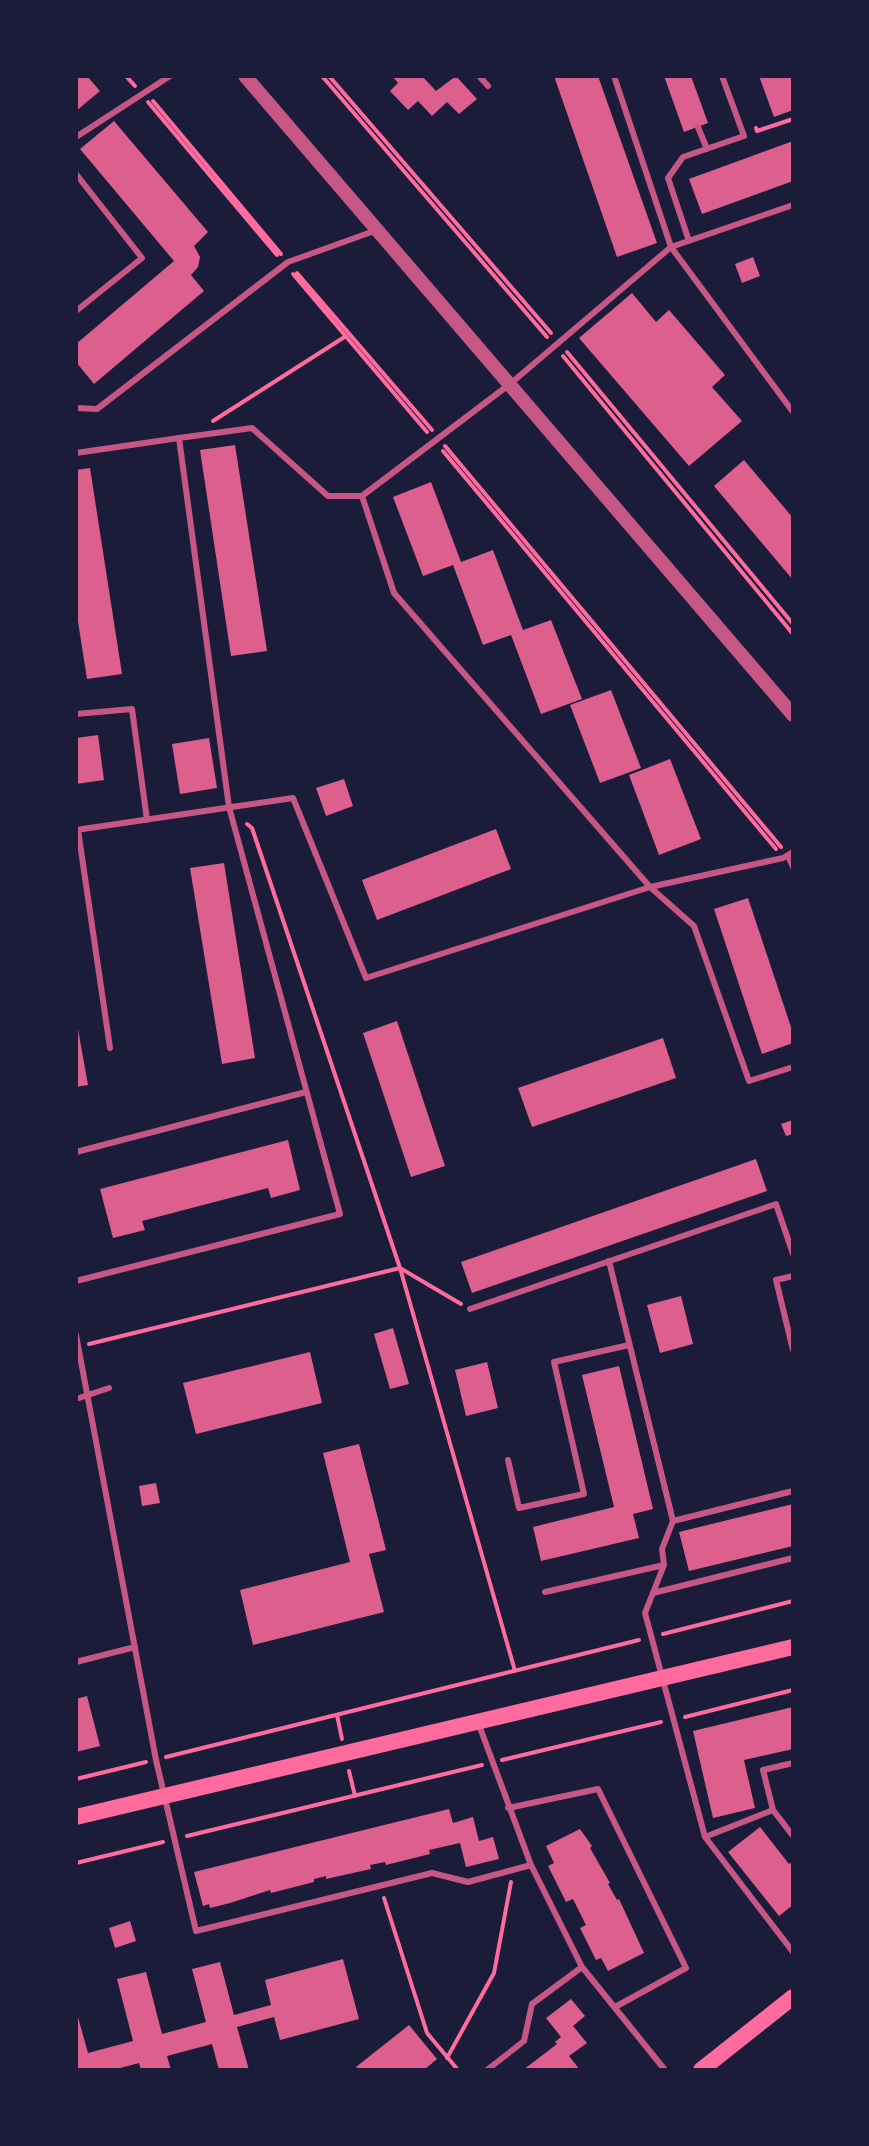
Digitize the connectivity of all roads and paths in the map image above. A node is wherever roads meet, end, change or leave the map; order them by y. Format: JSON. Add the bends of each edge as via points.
{"nodes":[{"id":1,"x":126,"y":76,"type":"edge"},
{"id":2,"x":132,"y":76,"type":"edge"},
{"id":3,"x":170,"y":76,"type":"edge"},
{"id":4,"x":245,"y":76,"type":"edge"},
{"id":5,"x":479,"y":76,"type":"edge"},
{"id":6,"x":614,"y":76,"type":"edge"},
{"id":7,"x":722,"y":76,"type":"edge"},
{"id":8,"x":488,"y":86,"type":"dead end"},
{"id":9,"x":144,"y":94,"type":"junction"},
{"id":10,"x":752,"y":118,"type":"dead end"},
{"id":11,"x":793,"y":119,"type":"edge"},
{"id":12,"x":698,"y":127,"type":"dead end"},
{"id":13,"x":76,"y":137,"type":"edge"},
{"id":14,"x":707,"y":149,"type":"junction"},
{"id":15,"x":76,"y":174,"type":"edge"},
{"id":16,"x":793,"y":205,"type":"edge"},
{"id":17,"x":378,"y":230,"type":"junction"},
{"id":18,"x":689,"y":241,"type":"junction"},
{"id":19,"x":671,"y":247,"type":"junction"},
{"id":20,"x":287,"y":263,"type":"junction"},
{"id":21,"x":76,"y":311,"type":"edge"},
{"id":22,"x":346,"y":336,"type":"junction"},
{"id":23,"x":510,"y":384,"type":"junction"},
{"id":24,"x":76,"y":408,"type":"edge"},
{"id":25,"x":793,"y":412,"type":"edge"},
{"id":26,"x":201,"y":435,"type":"junction"},
{"id":27,"x":179,"y":438,"type":"junction"},
{"id":28,"x":436,"y":439,"type":"junction"},
{"id":29,"x":76,"y":453,"type":"edge"},
{"id":30,"x":362,"y":496,"type":"junction"},
{"id":31,"x":76,"y":714,"type":"edge"},
{"id":32,"x":793,"y":715,"type":"edge"},
{"id":33,"x":229,"y":807,"type":"junction"},
{"id":34,"x":147,"y":820,"type":"junction"},
{"id":35,"x":77,"y":830,"type":"edge"},
{"id":36,"x":788,"y":855,"type":"edge"},
{"id":37,"x":793,"y":867,"type":"edge"},
{"id":38,"x":650,"y":887,"type":"junction"},
{"id":39,"x":110,"y":1048,"type":"dead end"},
{"id":40,"x":793,"y":1067,"type":"edge"},
{"id":41,"x":306,"y":1092,"type":"junction"},
{"id":42,"x":76,"y":1152,"type":"edge"},
{"id":43,"x":793,"y":1254,"type":"edge"},
{"id":44,"x":609,"y":1261,"type":"junction"},
{"id":45,"x":400,"y":1268,"type":"junction"},
{"id":46,"x":793,"y":1276,"type":"edge"},
{"id":47,"x":76,"y":1281,"type":"edge"},
{"id":48,"x":470,"y":1309,"type":"joint"},
{"id":49,"x":76,"y":1335,"type":"edge"},
{"id":50,"x":629,"y":1345,"type":"junction"},
{"id":51,"x":78,"y":1346,"type":"junction"},
{"id":52,"x":793,"y":1350,"type":"edge"},
{"id":53,"x":109,"y":1388,"type":"dead end"},
{"id":54,"x":87,"y":1397,"type":"junction"},
{"id":55,"x":76,"y":1399,"type":"edge"},
{"id":56,"x":508,"y":1460,"type":"dead end"},
{"id":57,"x":793,"y":1491,"type":"edge"},
{"id":58,"x":673,"y":1521,"type":"junction"},
{"id":59,"x":793,"y":1558,"type":"edge"},
{"id":60,"x":664,"y":1565,"type":"junction"},
{"id":61,"x":545,"y":1592,"type":"dead end"},
{"id":62,"x":653,"y":1593,"type":"junction"},
{"id":63,"x":793,"y":1601,"type":"edge"},
{"id":64,"x":652,"y":1637,"type":"junction"},
{"id":65,"x":135,"y":1647,"type":"junction"},
{"id":66,"x":793,"y":1647,"type":"edge"},
{"id":67,"x":76,"y":1662,"type":"edge"},
{"id":68,"x":515,"y":1671,"type":"junction"},
{"id":69,"x":662,"y":1677,"type":"junction"},
{"id":70,"x":793,"y":1690,"type":"edge"},
{"id":71,"x":674,"y":1719,"type":"junction"},
{"id":72,"x":477,"y":1721,"type":"junction"},
{"id":73,"x":156,"y":1760,"type":"junction"},
{"id":74,"x":491,"y":1763,"type":"junction"},
{"id":75,"x":793,"y":1763,"type":"edge"},
{"id":76,"x":76,"y":1779,"type":"edge"},
{"id":77,"x":164,"y":1796,"type":"junction"},
{"id":78,"x":508,"y":1808,"type":"junction"},
{"id":79,"x":773,"y":1810,"type":"junction"},
{"id":80,"x":76,"y":1817,"type":"edge"},
{"id":81,"x":793,"y":1836,"type":"edge"},
{"id":82,"x":705,"y":1837,"type":"junction"},
{"id":83,"x":175,"y":1839,"type":"junction"},
{"id":84,"x":76,"y":1863,"type":"edge"},
{"id":85,"x":531,"y":1865,"type":"junction"},
{"id":86,"x":513,"y":1870,"type":"junction"},
{"id":87,"x":380,"y":1885,"type":"junction"},
{"id":88,"x":793,"y":1952,"type":"edge"},
{"id":89,"x":582,"y":1967,"type":"junction"},
{"id":90,"x":793,"y":1997,"type":"edge"},
{"id":91,"x":615,"y":2007,"type":"junction"},
{"id":92,"x":447,"y":2058,"type":"junction"},
{"id":93,"x":458,"y":2070,"type":"edge"},
{"id":94,"x":487,"y":2070,"type":"edge"},
{"id":95,"x":665,"y":2070,"type":"edge"},
{"id":96,"x":701,"y":2070,"type":"edge"}],
"edges":[{"from":1,"to":9,"type":"path"},
{"from":2,"to":9,"type":"path"},
{"from":3,"to":9,"type":"lane"},
{"from":4,"to":17,"type":"street"},
{"from":5,"to":8,"type":"lane"},
{"from":6,"to":19,"type":"lane"},
{"from":7,"to":14,"type":"lane","via":[[744,136]]},
{"from":9,"to":13,"type":"lane"},
{"from":9,"to":20,"type":"path"},
{"from":10,"to":11,"type":"path","via":[[757,131]]},
{"from":12,"to":14,"type":"lane"},
{"from":14,"to":18,"type":"lane","via":[[683,157],[668,178]]},
{"from":15,"to":21,"type":"lane","via":[[142,258]]},
{"from":16,"to":18,"type":"lane"},
{"from":17,"to":20,"type":"lane"},
{"from":17,"to":23,"type":"street"},
{"from":18,"to":19,"type":"lane"},
{"from":19,"to":23,"type":"lane"},
{"from":19,"to":25,"type":"lane"},
{"from":20,"to":22,"type":"path"},
{"from":20,"to":24,"type":"lane","via":[[97,409]]},
{"from":20,"to":28,"type":"path"},
{"from":22,"to":26,"type":"path","via":[[218,416]]},
{"from":22,"to":28,"type":"path"},
{"from":23,"to":28,"type":"lane"},
{"from":23,"to":32,"type":"street"},
{"from":26,"to":27,"type":"lane"},
{"from":26,"to":30,"type":"lane","via":[[252,428],[328,496]]},
{"from":27,"to":29,"type":"lane"},
{"from":27,"to":33,"type":"lane"},
{"from":28,"to":30,"type":"lane"},
{"from":28,"to":36,"type":"path"},
{"from":30,"to":38,"type":"lane","via":[[394,593]]},
{"from":31,"to":34,"type":"lane","via":[[132,709]]},
{"from":33,"to":34,"type":"lane"},
{"from":33,"to":38,"type":"lane","via":[[293,798],[366,978]]},
{"from":33,"to":41,"type":"lane"},
{"from":33,"to":45,"type":"path","via":[[252,828]]},
{"from":34,"to":35,"type":"lane"},
{"from":35,"to":39,"type":"lane"},
{"from":36,"to":37,"type":"lane"},
{"from":36,"to":38,"type":"lane"},
{"from":38,"to":40,"type":"lane","via":[[694,926],[749,1081]]},
{"from":41,"to":42,"type":"lane"},
{"from":41,"to":47,"type":"lane","via":[[340,1214]]},
{"from":43,"to":44,"type":"lane","via":[[776,1204]]},
{"from":44,"to":48,"type":"lane"},
{"from":44,"to":50,"type":"lane"},
{"from":45,"to":48,"type":"path"},
{"from":45,"to":51,"type":"path"},
{"from":45,"to":68,"type":"path"},
{"from":46,"to":52,"type":"lane","via":[[776,1280]]},
{"from":49,"to":51,"type":"lane"},
{"from":50,"to":56,"type":"lane","via":[[554,1362],[584,1494],[519,1508]]},
{"from":50,"to":58,"type":"lane"},
{"from":51,"to":54,"type":"lane"},
{"from":53,"to":54,"type":"lane"},
{"from":54,"to":55,"type":"lane"},
{"from":54,"to":65,"type":"lane"},
{"from":57,"to":58,"type":"lane"},
{"from":58,"to":60,"type":"lane","via":[[662,1549]]},
{"from":59,"to":62,"type":"lane"},
{"from":60,"to":61,"type":"lane"},
{"from":60,"to":62,"type":"lane"},
{"from":62,"to":64,"type":"lane","via":[[645,1613]]},
{"from":63,"to":64,"type":"path"},
{"from":64,"to":68,"type":"path"},
{"from":64,"to":69,"type":"lane"},
{"from":65,"to":67,"type":"lane"},
{"from":65,"to":73,"type":"lane"},
{"from":66,"to":69,"type":"main road"},
{"from":68,"to":73,"type":"path"},
{"from":69,"to":71,"type":"lane"},
{"from":69,"to":72,"type":"main road"},
{"from":70,"to":71,"type":"path"},
{"from":71,"to":74,"type":"path"},
{"from":71,"to":82,"type":"lane"},
{"from":72,"to":74,"type":"lane"},
{"from":72,"to":77,"type":"main road"},
{"from":73,"to":76,"type":"path"},
{"from":73,"to":77,"type":"lane"},
{"from":74,"to":78,"type":"lane"},
{"from":74,"to":83,"type":"path"},
{"from":75,"to":79,"type":"lane","via":[[763,1770]]},
{"from":77,"to":80,"type":"main road"},
{"from":77,"to":83,"type":"lane"},
{"from":78,"to":85,"type":"lane"},
{"from":78,"to":91,"type":"lane","via":[[598,1789],[686,1968]]},
{"from":79,"to":81,"type":"lane"},
{"from":79,"to":82,"type":"lane"},
{"from":82,"to":88,"type":"lane"},
{"from":83,"to":84,"type":"path"},
{"from":83,"to":87,"type":"lane","via":[[196,1931]]},
{"from":85,"to":86,"type":"lane"},
{"from":85,"to":89,"type":"lane"},
{"from":86,"to":87,"type":"lane","via":[[468,1882],[432,1873]]},
{"from":86,"to":92,"type":"path","via":[[494,1973]]},
{"from":87,"to":92,"type":"path","via":[[427,2033]]},
{"from":89,"to":91,"type":"lane"},
{"from":89,"to":94,"type":"lane","via":[[532,2004],[524,2041]]},
{"from":90,"to":96,"type":"main road"},
{"from":91,"to":95,"type":"lane"},
{"from":92,"to":93,"type":"path"}]}
